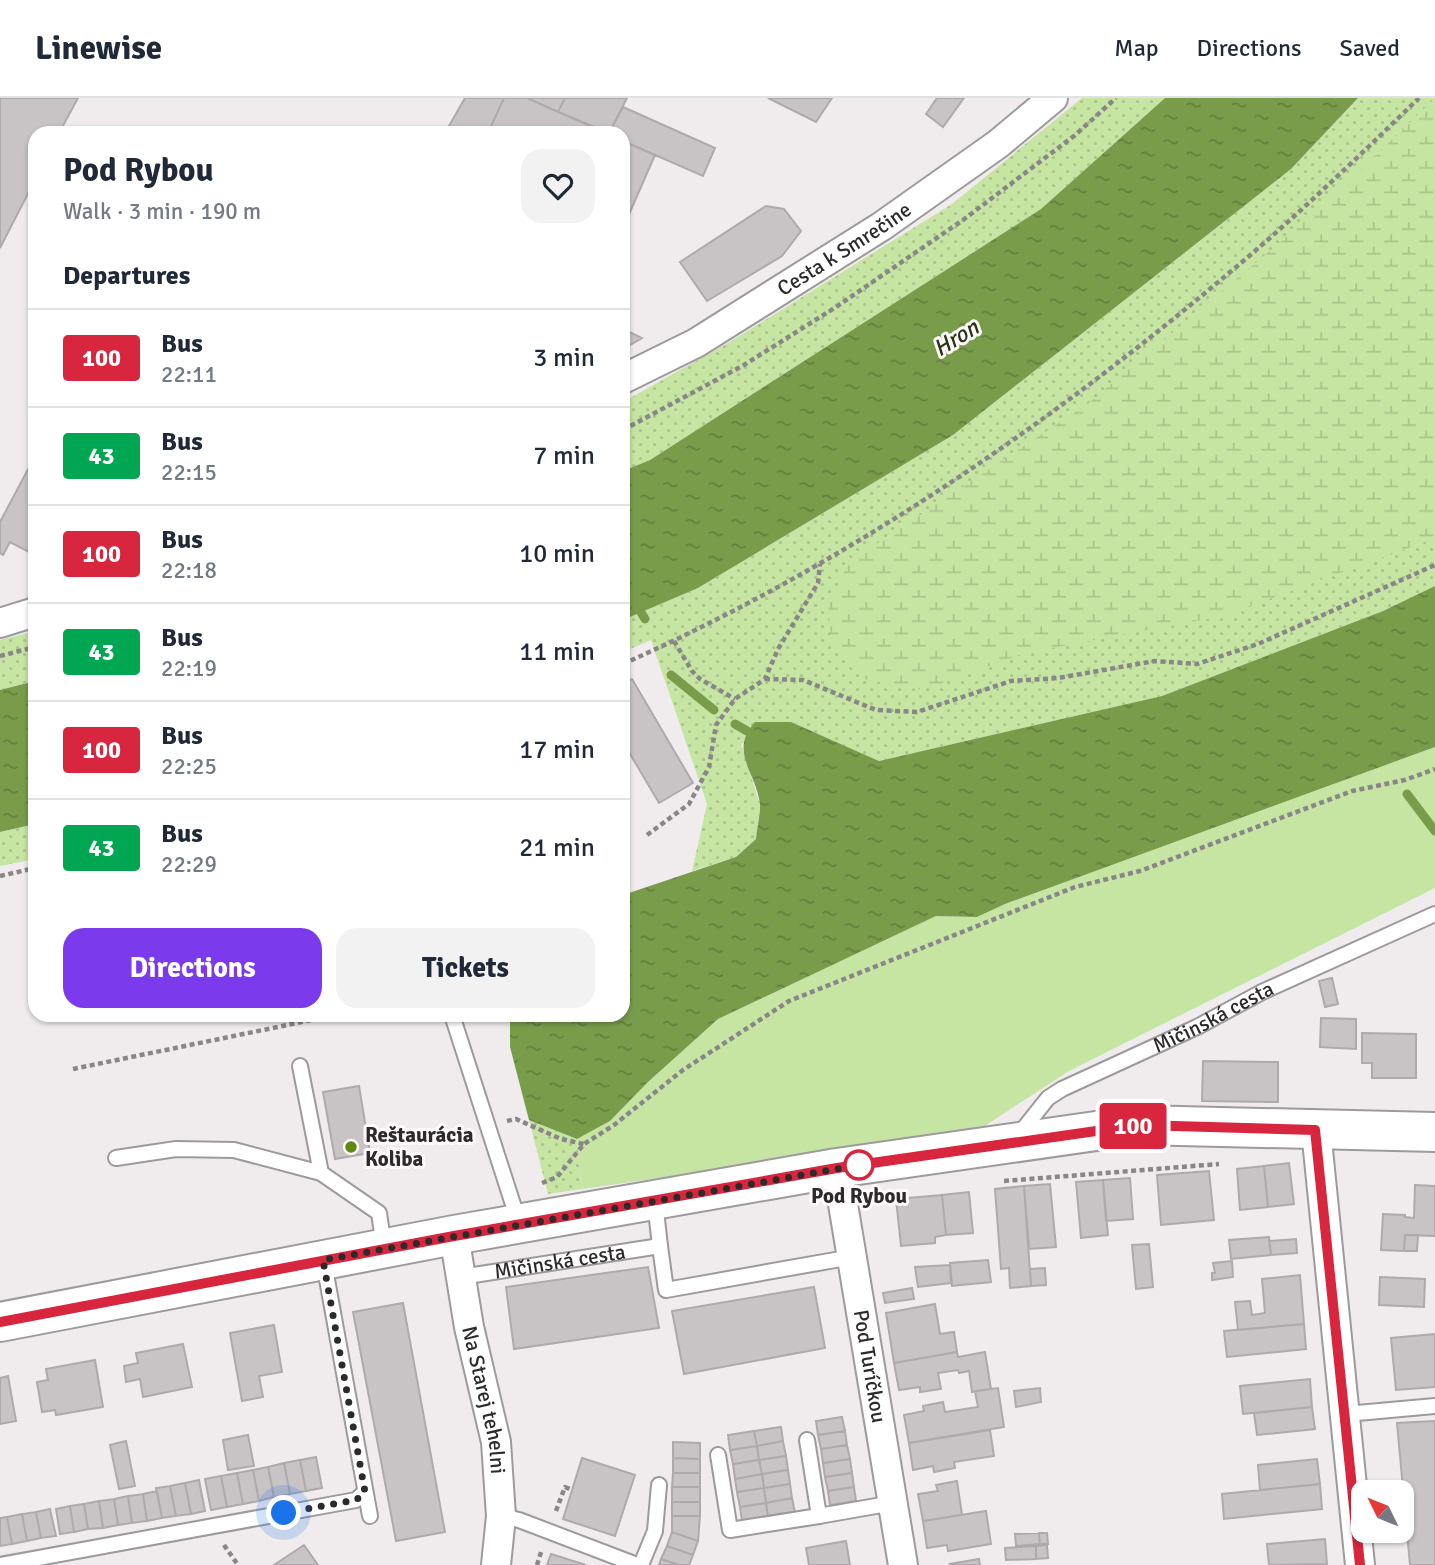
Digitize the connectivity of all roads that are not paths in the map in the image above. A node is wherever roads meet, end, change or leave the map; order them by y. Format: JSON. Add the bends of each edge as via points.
{"nodes":[{"id":1,"x":1054,"y":98,"type":"edge"},
{"id":2,"x":630,"y":376,"type":"edge"},
{"id":3,"x":28,"y":614,"type":"edge"},
{"id":4,"x":0,"y":623,"type":"edge"},
{"id":5,"x":1435,"y":914,"type":"edge"},
{"id":6,"x":454,"y":1022,"type":"edge"},
{"id":7,"x":300,"y":1066,"type":"dead end"},
{"id":8,"x":1315,"y":1130,"type":"junction"},
{"id":9,"x":1435,"y":1132,"type":"edge"},
{"id":10,"x":1012,"y":1144,"type":"junction"},
{"id":11,"x":116,"y":1158,"type":"dead end"},
{"id":12,"x":837,"y":1168,"type":"junction"},
{"id":13,"x":321,"y":1173,"type":"junction"},
{"id":14,"x":655,"y":1200,"type":"junction"},
{"id":15,"x":515,"y":1210,"type":"junction"},
{"id":16,"x":454,"y":1236,"type":"junction"},
{"id":17,"x":660,"y":1246,"type":"junction"},
{"id":18,"x":384,"y":1248,"type":"junction"},
{"id":19,"x":852,"y":1257,"type":"junction"},
{"id":20,"x":323,"y":1260,"type":"junction"},
{"id":21,"x":461,"y":1277,"type":"junction"},
{"id":22,"x":0,"y":1322,"type":"edge"},
{"id":23,"x":1435,"y":1406,"type":"edge"},
{"id":24,"x":1346,"y":1414,"type":"junction"},
{"id":25,"x":807,"y":1440,"type":"dead end"},
{"id":26,"x":719,"y":1455,"type":"dead end"},
{"id":27,"x":659,"y":1485,"type":"dead end"},
{"id":28,"x":365,"y":1492,"type":"junction"},
{"id":29,"x":893,"y":1503,"type":"junction"},
{"id":30,"x":370,"y":1516,"type":"dead end"},
{"id":31,"x":501,"y":1516,"type":"junction"},
{"id":32,"x":820,"y":1516,"type":"junction"},
{"id":33,"x":0,"y":1565,"type":"edge"},
{"id":34,"x":496,"y":1565,"type":"edge"},
{"id":35,"x":639,"y":1565,"type":"edge"},
{"id":36,"x":903,"y":1565,"type":"edge"},
{"id":37,"x":1360,"y":1565,"type":"edge"}],
"edges":[{"from":1,"to":2,"type":"street","name":"Cesta k Smrečine","via":[[882,226],[696,343]]},
{"from":3,"to":4,"type":"street"},
{"from":5,"to":10,"type":"lane","name":"Mičinská cesta","via":[[1062,1089],[1048,1098]]},
{"from":6,"to":15,"type":"lane"},
{"from":7,"to":13,"type":"lane"},
{"from":8,"to":9,"type":"street","name":"Mičinská cesta"},
{"from":8,"to":10,"type":"street","name":"Mičinská cesta","via":[[1138,1125]]},
{"from":8,"to":24,"type":"street"},
{"from":10,"to":12,"type":"street","name":"Mičinská cesta"},
{"from":11,"to":13,"type":"lane","via":[[176,1149],[234,1150]]},
{"from":12,"to":14,"type":"street","name":"Mičinská cesta"},
{"from":12,"to":19,"type":"street","name":"Pod Turíčkou"},
{"from":13,"to":18,"type":"lane","via":[[379,1213]]},
{"from":14,"to":15,"type":"street","name":"Mičinská cesta"},
{"from":14,"to":17,"type":"lane"},
{"from":15,"to":16,"type":"street","name":"Mičinská cesta"},
{"from":16,"to":18,"type":"street","name":"Mičinská cesta"},
{"from":16,"to":21,"type":"street","name":"Na Starej tehelni"},
{"from":17,"to":19,"type":"lane","via":[[666,1290]]},
{"from":17,"to":21,"type":"lane","name":"Mičinská cesta"},
{"from":18,"to":20,"type":"street","name":"Mičinská cesta"},
{"from":19,"to":29,"type":"street","name":"Pod Turíčkou"},
{"from":20,"to":22,"type":"street","name":"Mičinská cesta"},
{"from":20,"to":28,"type":"lane"},
{"from":21,"to":31,"type":"street","name":"Na Starej tehelni","via":[[496,1442]]},
{"from":23,"to":24,"type":"lane"},
{"from":24,"to":37,"type":"street"},
{"from":25,"to":32,"type":"lane"},
{"from":26,"to":32,"type":"lane","via":[[730,1530]]},
{"from":27,"to":35,"type":"lane","via":[[654,1531]]},
{"from":28,"to":30,"type":"lane"},
{"from":28,"to":33,"type":"lane","via":[[356,1500]]},
{"from":29,"to":32,"type":"lane"},
{"from":29,"to":36,"type":"street","name":"Pod Turíčkou"},
{"from":31,"to":34,"type":"street","name":"Na Starej tehelni"},
{"from":31,"to":35,"type":"lane"}]}
